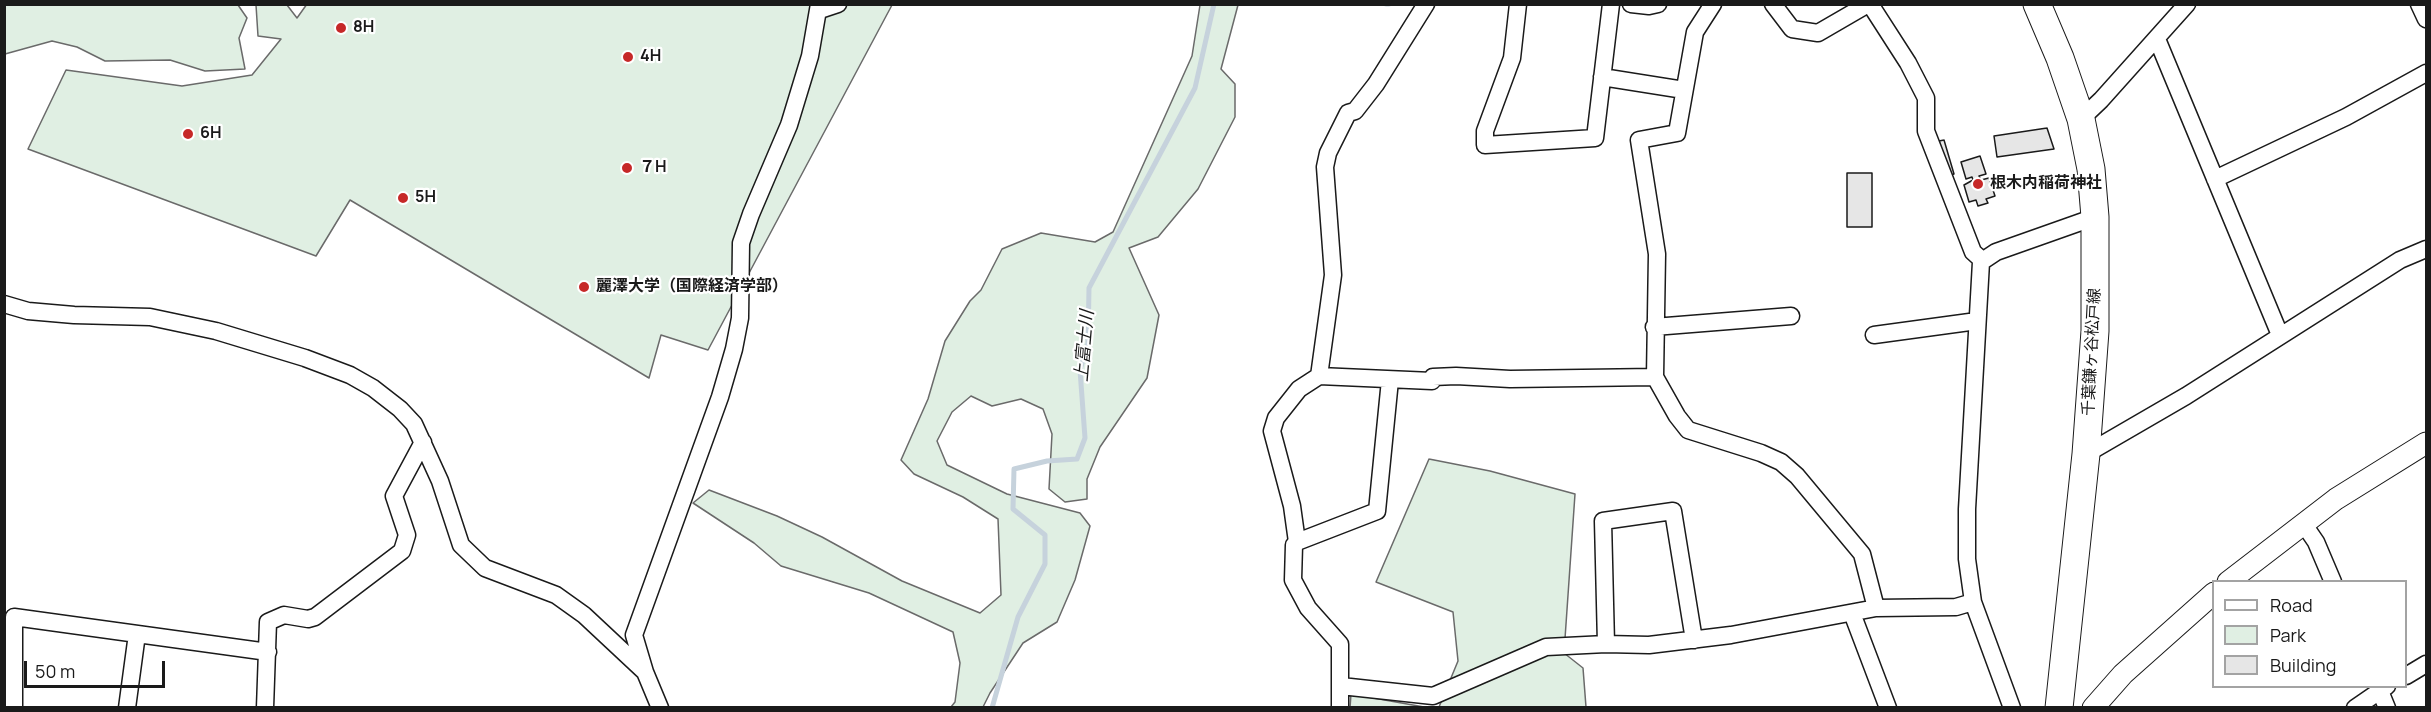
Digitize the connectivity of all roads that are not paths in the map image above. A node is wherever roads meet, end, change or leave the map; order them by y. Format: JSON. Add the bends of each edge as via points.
{"nodes":[{"id":1,"x":838,"y":4,"type":"edge"},
{"id":2,"x":1426,"y":4,"type":"edge"},
{"id":3,"x":1518,"y":4,"type":"edge"},
{"id":4,"x":1611,"y":4,"type":"edge"},
{"id":5,"x":1631,"y":4,"type":"edge"},
{"id":6,"x":1658,"y":4,"type":"edge"},
{"id":7,"x":1713,"y":4,"type":"edge"},
{"id":8,"x":1773,"y":4,"type":"edge"},
{"id":9,"x":2037,"y":4,"type":"edge"},
{"id":10,"x":2187,"y":4,"type":"edge"},
{"id":11,"x":2419,"y":4,"type":"edge"},
{"id":12,"x":1868,"y":5,"type":"edge"},
{"id":13,"x":819,"y":7,"type":"edge"},
{"id":14,"x":2427,"y":19,"type":"edge"},
{"id":15,"x":2157,"y":39,"type":"junction"},
{"id":16,"x":2427,"y":73,"type":"edge"},
{"id":17,"x":1602,"y":77,"type":"junction"},
{"id":18,"x":1684,"y":90,"type":"junction"},
{"id":19,"x":2081,"y":118,"type":"junction"},
{"id":20,"x":2216,"y":179,"type":"junction"},
{"id":21,"x":2095,"y":217,"type":"junction"},
{"id":22,"x":2427,"y":249,"type":"edge"},
{"id":23,"x":1983,"y":261,"type":"junction"},
{"id":24,"x":4,"y":304,"type":"edge"},
{"id":25,"x":1791,"y":316,"type":"dead end"},
{"id":26,"x":1977,"y":321,"type":"junction"},
{"id":27,"x":1654,"y":327,"type":"junction"},
{"id":28,"x":1874,"y":335,"type":"dead end"},
{"id":29,"x":2280,"y":336,"type":"junction"},
{"id":30,"x":1319,"y":376,"type":"junction"},
{"id":31,"x":1655,"y":376,"type":"junction"},
{"id":32,"x":1390,"y":380,"type":"junction"},
{"id":33,"x":423,"y":442,"type":"junction"},
{"id":34,"x":2427,"y":443,"type":"edge"},
{"id":35,"x":2086,"y":454,"type":"junction"},
{"id":36,"x":2303,"y":523,"type":"junction"},
{"id":37,"x":1297,"y":542,"type":"junction"},
{"id":38,"x":2231,"y":580,"type":"edge"},
{"id":39,"x":2332,"y":580,"type":"edge"},
{"id":40,"x":2212,"y":595,"type":"edge"},
{"id":41,"x":1973,"y":602,"type":"junction"},
{"id":42,"x":1876,"y":608,"type":"junction"},
{"id":43,"x":1852,"y":613,"type":"junction"},
{"id":44,"x":136,"y":634,"type":"junction"},
{"id":45,"x":1694,"y":640,"type":"junction"},
{"id":46,"x":1606,"y":644,"type":"junction"},
{"id":47,"x":268,"y":652,"type":"junction"},
{"id":48,"x":2427,"y":664,"type":"edge"},
{"id":49,"x":645,"y":672,"type":"junction"},
{"id":50,"x":2407,"y":675,"type":"edge"},
{"id":51,"x":1341,"y":686,"type":"junction"},
{"id":52,"x":2382,"y":688,"type":"edge"},
{"id":53,"x":1433,"y":702,"type":"edge"},
{"id":54,"x":14,"y":708,"type":"edge"},
{"id":55,"x":127,"y":708,"type":"edge"},
{"id":56,"x":266,"y":708,"type":"edge"},
{"id":57,"x":660,"y":708,"type":"edge"},
{"id":58,"x":1340,"y":708,"type":"edge"},
{"id":59,"x":1888,"y":708,"type":"edge"},
{"id":60,"x":2012,"y":708,"type":"edge"},
{"id":61,"x":2059,"y":708,"type":"edge"},
{"id":62,"x":2093,"y":708,"type":"edge"},
{"id":63,"x":2355,"y":708,"type":"edge"},
{"id":64,"x":2387,"y":708,"type":"edge"}],
"edges":[{"from":1,"to":13,"type":"street"},
{"from":2,"to":30,"type":"street","via":[[1376,84],[1355,111],[1348,113],[1328,153],[1325,167],[1333,275]]},
{"from":3,"to":17,"type":"street","via":[[1512,58],[1485,131],[1485,145],[1595,138]]},
{"from":4,"to":17,"type":"street"},
{"from":5,"to":6,"type":"street"},
{"from":7,"to":18,"type":"street","via":[[1695,32]]},
{"from":8,"to":12,"type":"street","via":[[1792,29],[1818,33]]},
{"from":9,"to":19,"type":"main road","name":"千葉鎌ヶ谷松戸線"},
{"from":10,"to":15,"type":"street"},
{"from":11,"to":14,"type":"street"},
{"from":12,"to":23,"type":"street","via":[[1908,63],[1926,98],[1926,131],[1973,252]]},
{"from":13,"to":49,"type":"street","via":[[810,56],[789,125],[741,243],[740,318],[720,397],[634,635]]},
{"from":15,"to":19,"type":"street"},
{"from":15,"to":20,"type":"street"},
{"from":16,"to":20,"type":"street"},
{"from":17,"to":18,"type":"street"},
{"from":18,"to":27,"type":"street","via":[[1677,133],[1639,140],[1657,254]]},
{"from":19,"to":21,"type":"main road","name":"千葉鎌ヶ谷松戸線"},
{"from":20,"to":29,"type":"street"},
{"from":21,"to":23,"type":"street","via":[[1996,252]]},
{"from":21,"to":35,"type":"main road","name":"千葉鎌ヶ谷松戸線","via":[[2095,332]]},
{"from":22,"to":29,"type":"street","via":[[2400,260]]},
{"from":23,"to":26,"type":"street"},
{"from":24,"to":33,"type":"street","via":[[28,311],[150,317],[216,331],[305,358],[373,388],[414,424]]},
{"from":25,"to":27,"type":"street"},
{"from":26,"to":28,"type":"street"},
{"from":26,"to":41,"type":"street","via":[[1966,559]]},
{"from":27,"to":31,"type":"street"},
{"from":29,"to":35,"type":"street"},
{"from":30,"to":32,"type":"street"},
{"from":30,"to":37,"type":"street","via":[[1299,389],[1276,418],[1272,431],[1292,506]]},
{"from":31,"to":32,"type":"street","via":[[1456,376],[1433,377],[1432,381]]},
{"from":31,"to":42,"type":"street","via":[[1689,430],[1761,453],[1781,462],[1797,476],[1862,554]]},
{"from":32,"to":37,"type":"street","via":[[1377,511]]},
{"from":33,"to":47,"type":"street","via":[[394,496],[407,535],[402,551],[315,617],[284,615],[268,622]]},
{"from":33,"to":49,"type":"street","via":[[441,481],[461,545],[485,568],[556,595],[584,615]]},
{"from":34,"to":36,"type":"street","via":[[2367,478]]},
{"from":35,"to":61,"type":"main road","name":"千葉鎌ヶ谷松戸線"},
{"from":36,"to":38,"type":"street"},
{"from":36,"to":39,"type":"street"},
{"from":37,"to":51,"type":"street","via":[[1293,580],[1308,608],[1340,644]]},
{"from":40,"to":62,"type":"street","via":[[2122,676]]},
{"from":41,"to":42,"type":"street","via":[[1956,607]]},
{"from":41,"to":60,"type":"street"},
{"from":42,"to":43,"type":"street"},
{"from":43,"to":45,"type":"street"},
{"from":43,"to":59,"type":"street"},
{"from":44,"to":47,"type":"street"},
{"from":44,"to":54,"type":"street","via":[[14,617]]},
{"from":44,"to":55,"type":"street"},
{"from":45,"to":46,"type":"street"},
{"from":45,"to":46,"type":"street","via":[[1673,511],[1603,521]]},
{"from":46,"to":53,"type":"street","via":[[1546,647]]},
{"from":47,"to":56,"type":"street"},
{"from":48,"to":50,"type":"street"},
{"from":49,"to":57,"type":"street"},
{"from":51,"to":53,"type":"street"},
{"from":51,"to":58,"type":"street"},
{"from":52,"to":63,"type":"street"},
{"from":52,"to":64,"type":"street"}]}
